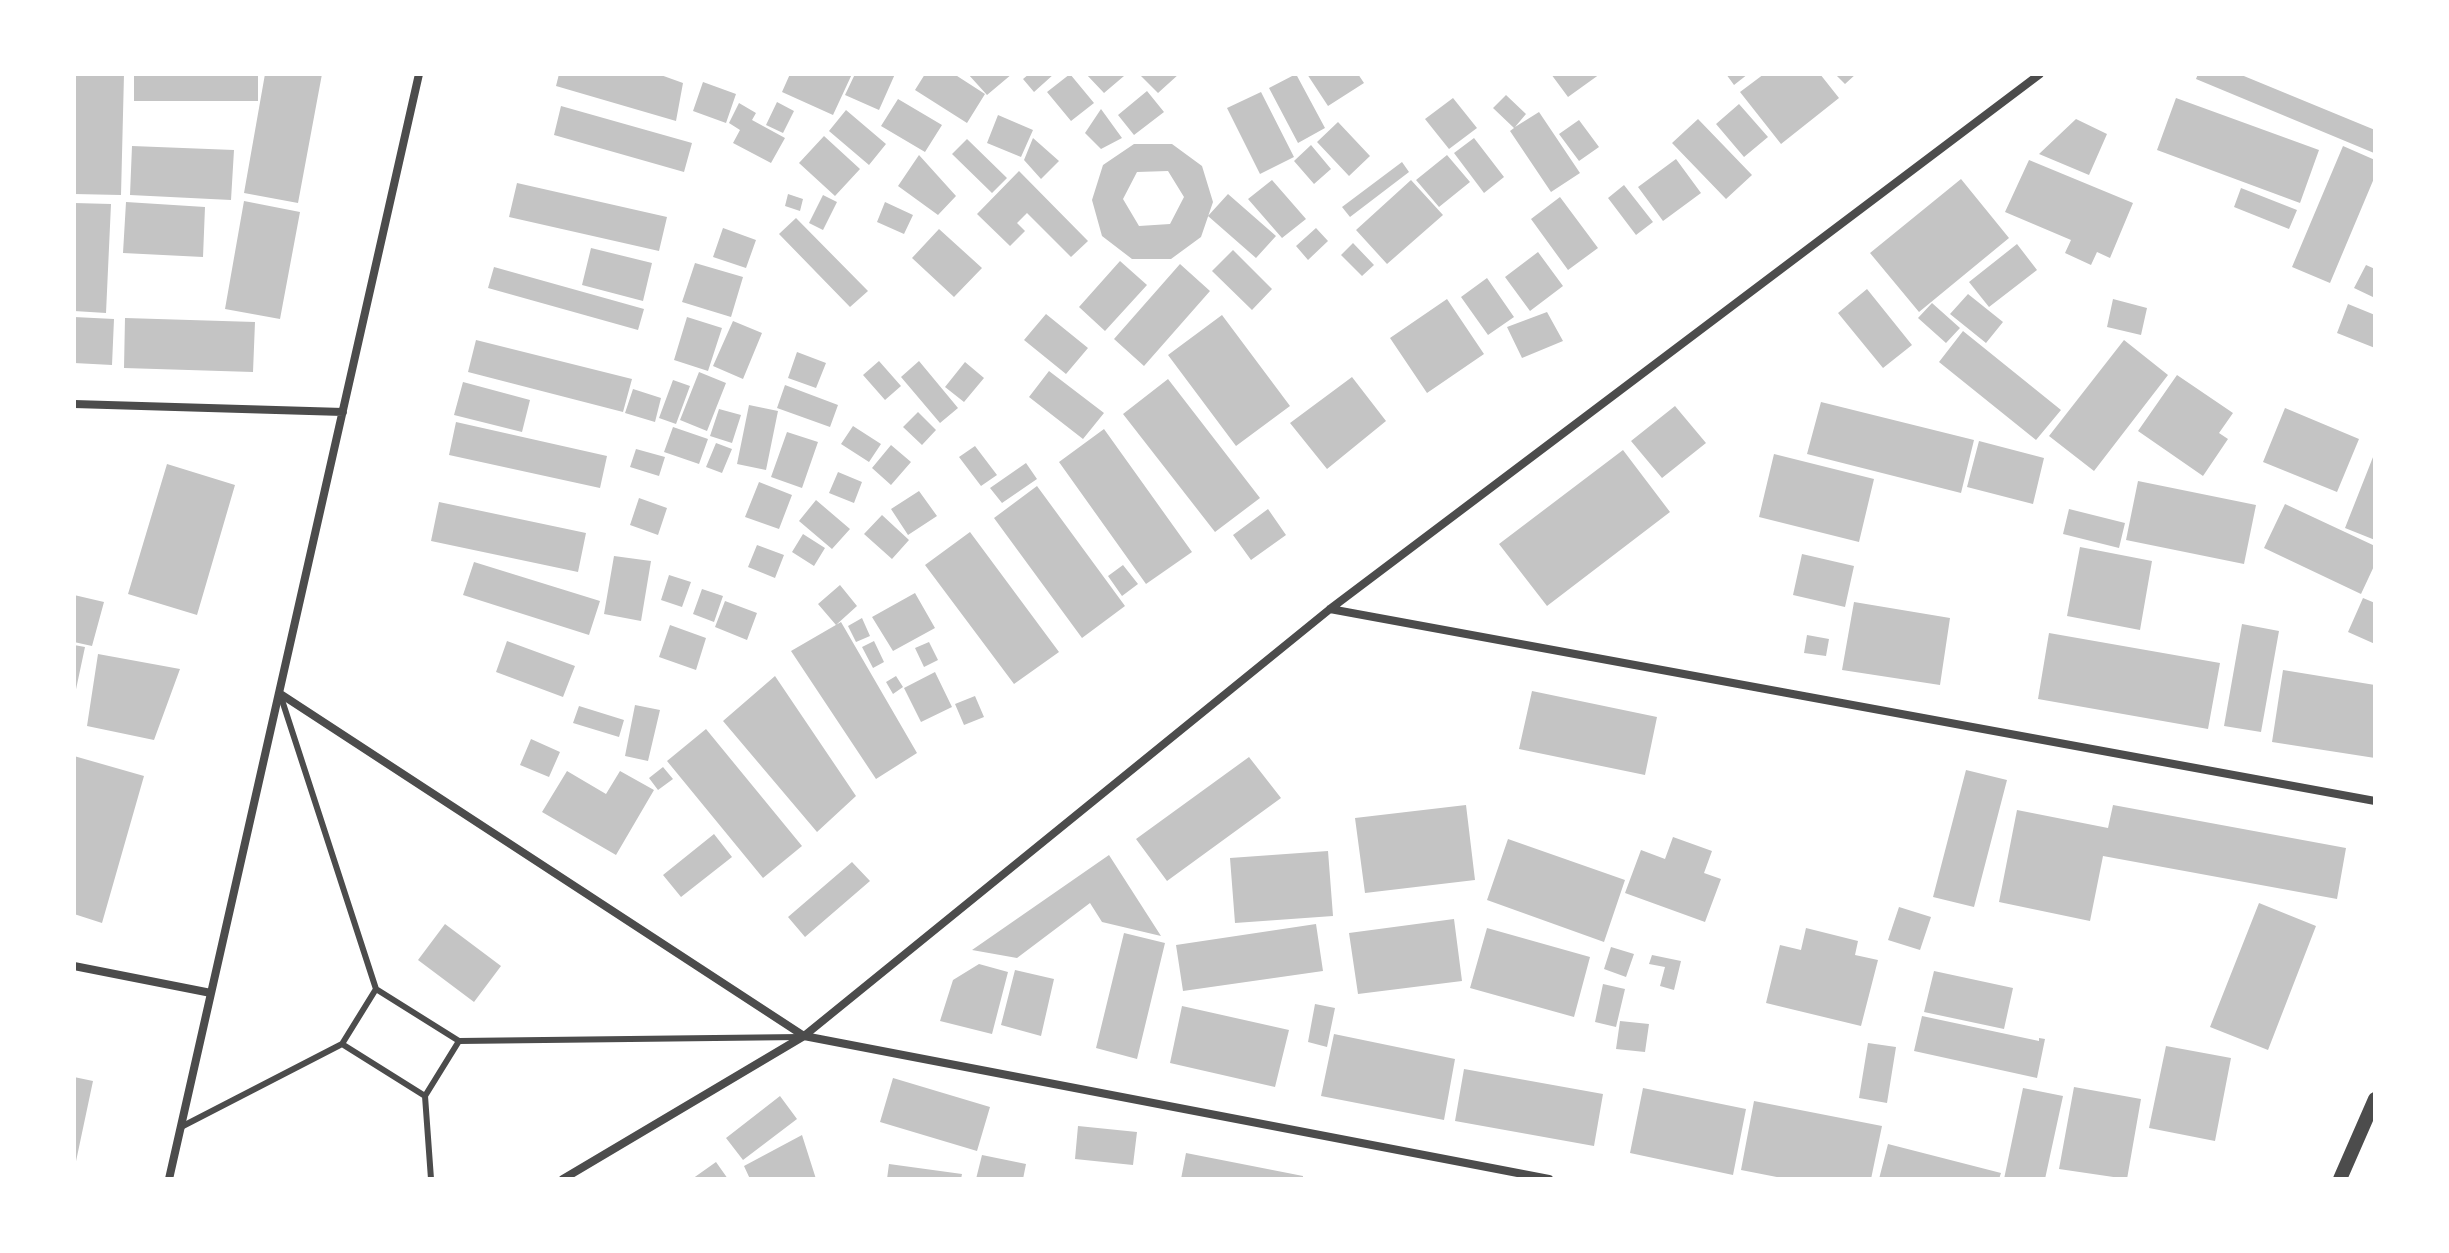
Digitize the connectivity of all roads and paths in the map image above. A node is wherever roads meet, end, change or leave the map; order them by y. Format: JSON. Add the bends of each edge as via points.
{"nodes":[{"id":1,"x":419,"y":74,"type":"edge"},
{"id":2,"x":2040,"y":74,"type":"edge"},
{"id":3,"x":74,"y":404,"type":"edge"},
{"id":4,"x":343,"y":412,"type":"junction"},
{"id":5,"x":1330,"y":609,"type":"junction"},
{"id":6,"x":279,"y":693,"type":"junction"},
{"id":7,"x":2375,"y":801,"type":"edge"},
{"id":8,"x":74,"y":966,"type":"edge"},
{"id":9,"x":376,"y":989,"type":"junction"},
{"id":10,"x":211,"y":993,"type":"junction"},
{"id":11,"x":804,"y":1036,"type":"junction"},
{"id":12,"x":459,"y":1041,"type":"junction"},
{"id":13,"x":342,"y":1044,"type":"junction"},
{"id":14,"x":425,"y":1096,"type":"junction"},
{"id":15,"x":2375,"y":1099,"type":"edge"},
{"id":16,"x":181,"y":1127,"type":"junction"},
{"id":17,"x":173,"y":1165,"type":"junction"},
{"id":18,"x":169,"y":1179,"type":"edge"},
{"id":19,"x":180,"y":1179,"type":"edge"},
{"id":20,"x":431,"y":1179,"type":"edge"},
{"id":21,"x":563,"y":1179,"type":"edge"},
{"id":22,"x":1549,"y":1179,"type":"edge"},
{"id":23,"x":2340,"y":1179,"type":"edge"}],
"edges":[{"from":1,"to":4,"type":"street"},
{"from":2,"to":5,"type":"street"},
{"from":3,"to":4,"type":"street"},
{"from":4,"to":6,"type":"street"},
{"from":5,"to":7,"type":"street"},
{"from":5,"to":11,"type":"street"},
{"from":6,"to":9,"type":"lane"},
{"from":6,"to":10,"type":"street"},
{"from":6,"to":11,"type":"street"},
{"from":8,"to":10,"type":"street"},
{"from":9,"to":12,"type":"lane"},
{"from":9,"to":13,"type":"lane"},
{"from":10,"to":16,"type":"street"},
{"from":11,"to":12,"type":"lane"},
{"from":11,"to":21,"type":"street"},
{"from":11,"to":22,"type":"street"},
{"from":12,"to":14,"type":"lane"},
{"from":13,"to":14,"type":"lane"},
{"from":13,"to":16,"type":"lane"},
{"from":14,"to":20,"type":"lane"},
{"from":15,"to":23,"type":"street"},
{"from":16,"to":17,"type":"street"},
{"from":17,"to":18,"type":"street"},
{"from":17,"to":19,"type":"street"}]}
